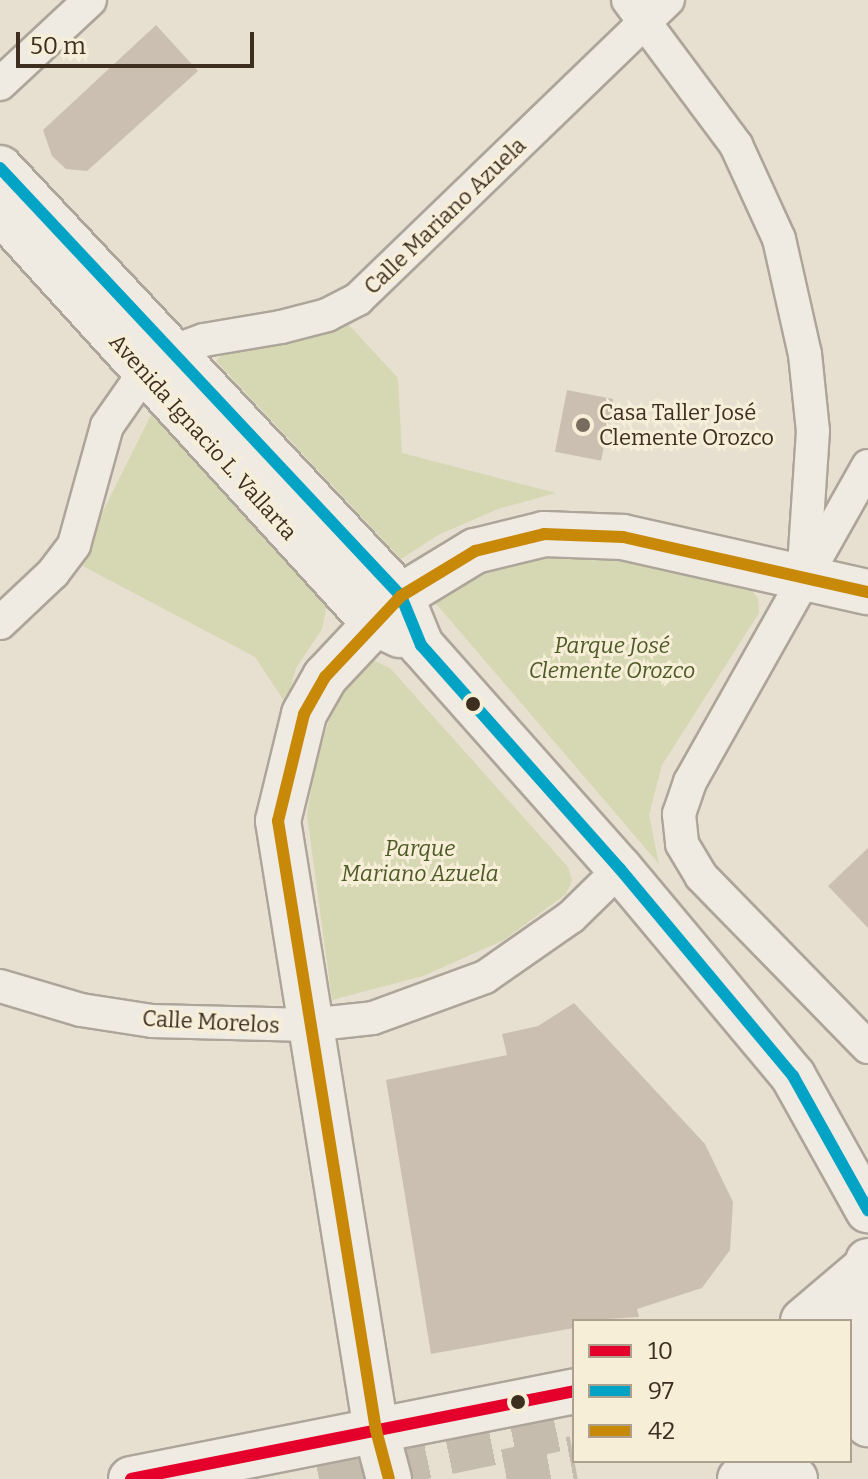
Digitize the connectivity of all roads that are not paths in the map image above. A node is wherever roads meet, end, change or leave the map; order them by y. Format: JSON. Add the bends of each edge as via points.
{"nodes":[{"id":1,"x":90,"y":0,"type":"edge"},
{"id":2,"x":647,"y":7,"type":"edge"},
{"id":3,"x":0,"y":84,"type":"edge"},
{"id":4,"x":0,"y":168,"type":"edge"},
{"id":5,"x":0,"y":211,"type":"edge"},
{"id":6,"x":158,"y":362,"type":"junction"},
{"id":7,"x":868,"y":466,"type":"edge"},
{"id":8,"x":803,"y":577,"type":"junction"},
{"id":9,"x":868,"y":592,"type":"edge"},
{"id":10,"x":387,"y":609,"type":"junction"},
{"id":11,"x":0,"y":623,"type":"edge"},
{"id":12,"x":620,"y":869,"type":"junction"},
{"id":13,"x":0,"y":986,"type":"edge"},
{"id":14,"x":309,"y":1025,"type":"junction"},
{"id":15,"x":868,"y":1047,"type":"edge"},
{"id":16,"x":868,"y":1210,"type":"edge"},
{"id":17,"x":866,"y":1265,"type":"edge"},
{"id":18,"x":805,"y":1319,"type":"edge"},
{"id":19,"x":572,"y":1391,"type":"edge"},
{"id":20,"x":868,"y":1424,"type":"edge"},
{"id":21,"x":376,"y":1430,"type":"junction"},
{"id":22,"x":131,"y":1479,"type":"edge"},
{"id":23,"x":389,"y":1479,"type":"edge"},
{"id":24,"x":740,"y":1479,"type":"edge"},
{"id":25,"x":795,"y":1479,"type":"edge"}],
"edges":[{"from":1,"to":3,"type":"street"},
{"from":2,"to":6,"type":"street","name":"Calle Mariano Azuela","via":[[358,299],[327,315],[238,332]]},
{"from":2,"to":8,"type":"street","via":[[736,145],[779,239],[805,354],[813,431]]},
{"from":4,"to":6,"type":"main road","name":"Avenida Ignacio L. Vallarta"},
{"from":5,"to":6,"type":"main road","name":"Avenida Ignacio L. Vallarta"},
{"from":6,"to":10,"type":"main road","name":"Avenida Ignacio L. Vallarta"},
{"from":6,"to":11,"type":"street","via":[[107,426],[74,545],[53,573]]},
{"from":7,"to":8,"type":"street"},
{"from":8,"to":9,"type":"main road"},
{"from":8,"to":10,"type":"main road","via":[[623,537],[544,534],[475,551]]},
{"from":8,"to":15,"type":"street","via":[[690,782],[679,814],[682,844],[701,876]]},
{"from":10,"to":12,"type":"main road","name":"Avenida Ignacio L. Vallarta"},
{"from":10,"to":14,"type":"main road","via":[[325,677],[304,714],[278,821]]},
{"from":12,"to":14,"type":"street","name":"Calle Morelos","via":[[571,917],[485,977],[373,1018]]},
{"from":12,"to":16,"type":"main road","name":"Avenida Ignacio L. Vallarta","via":[[793,1076]]},
{"from":13,"to":14,"type":"street","name":"Calle Morelos","via":[[81,1010],[152,1021]]},
{"from":14,"to":21,"type":"main road"},
{"from":17,"to":18,"type":"main road"},
{"from":17,"to":20,"type":"main road","via":[[853,1314],[853,1362]]},
{"from":19,"to":21,"type":"main road"},
{"from":21,"to":22,"type":"main road"},
{"from":21,"to":23,"type":"main road"},
{"from":24,"to":25,"type":"main road"}]}
